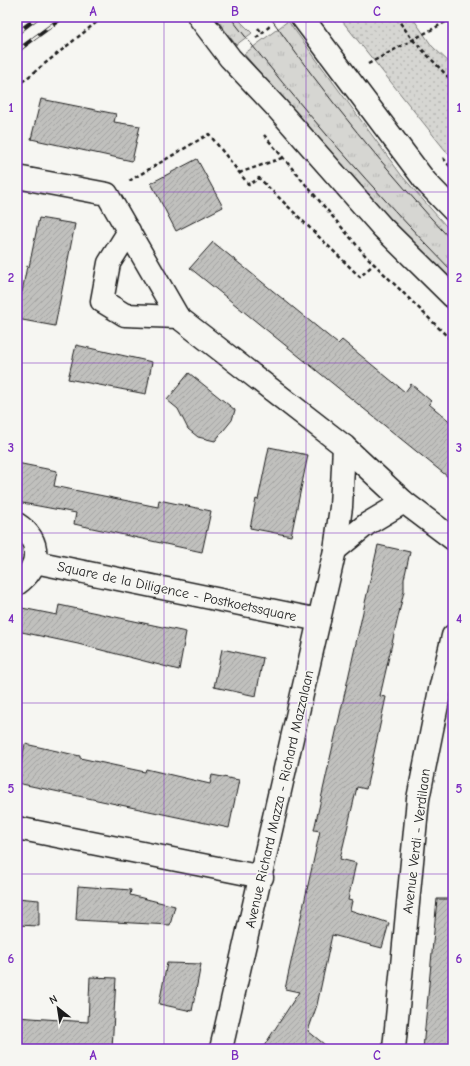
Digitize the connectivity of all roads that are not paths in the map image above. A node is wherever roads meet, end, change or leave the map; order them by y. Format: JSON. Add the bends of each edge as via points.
{"nodes":[{"id":1,"x":199,"y":17,"type":"edge"},
{"id":2,"x":302,"y":17,"type":"edge"},
{"id":3,"x":17,"y":177,"type":"edge"},
{"id":4,"x":453,"y":210,"type":"edge"},
{"id":5,"x":129,"y":232,"type":"junction"},
{"id":6,"x":453,"y":297,"type":"edge"},
{"id":7,"x":178,"y":317,"type":"junction"},
{"id":8,"x":344,"y":446,"type":"junction"},
{"id":9,"x":404,"y":502,"type":"junction"},
{"id":10,"x":17,"y":524,"type":"edge"},
{"id":11,"x":453,"y":539,"type":"edge"},
{"id":12,"x":336,"y":550,"type":"junction"},
{"id":13,"x":35,"y":562,"type":"junction"},
{"id":14,"x":17,"y":584,"type":"edge"},
{"id":15,"x":319,"y":620,"type":"junction"},
{"id":16,"x":453,"y":636,"type":"edge"},
{"id":17,"x":17,"y":828,"type":"edge"},
{"id":18,"x":262,"y":877,"type":"junction"},
{"id":19,"x":221,"y":1049,"type":"edge"},
{"id":20,"x":394,"y":1049,"type":"edge"}],
"edges":[{"from":1,"to":6,"type":"street","via":[[230,58],[382,227]]},
{"from":2,"to":4,"type":"street","via":[[426,182]]},
{"from":3,"to":5,"type":"street","via":[[107,194]]},
{"from":5,"to":7,"type":"street"},
{"from":5,"to":7,"type":"street","via":[[109,263],[102,301],[125,316]]},
{"from":7,"to":8,"type":"street"},
{"from":8,"to":9,"type":"street"},
{"from":8,"to":12,"type":"street","name":"Avenue Richard Mazza - Richard Mazzalaan"},
{"from":9,"to":11,"type":"street"},
{"from":9,"to":12,"type":"street","via":[[367,524]]},
{"from":10,"to":13,"type":"street","via":[[25,529],[32,539],[36,550]]},
{"from":12,"to":15,"type":"street","name":"Avenue Richard Mazza - Richard Mazzalaan"},
{"from":13,"to":14,"type":"street","via":[[26,577]]},
{"from":13,"to":15,"type":"street","name":"Square de la Diligence - Postkoetssquare"},
{"from":15,"to":18,"type":"street","name":"Avenue Richard Mazza - Richard Mazzalaan"},
{"from":16,"to":20,"type":"street","name":"Avenue Verdi - Verdilaan","via":[[418,799]]},
{"from":17,"to":18,"type":"street"},
{"from":18,"to":19,"type":"street","name":"Avenue Richard Mazza - Richard Mazzalaan"}]}
